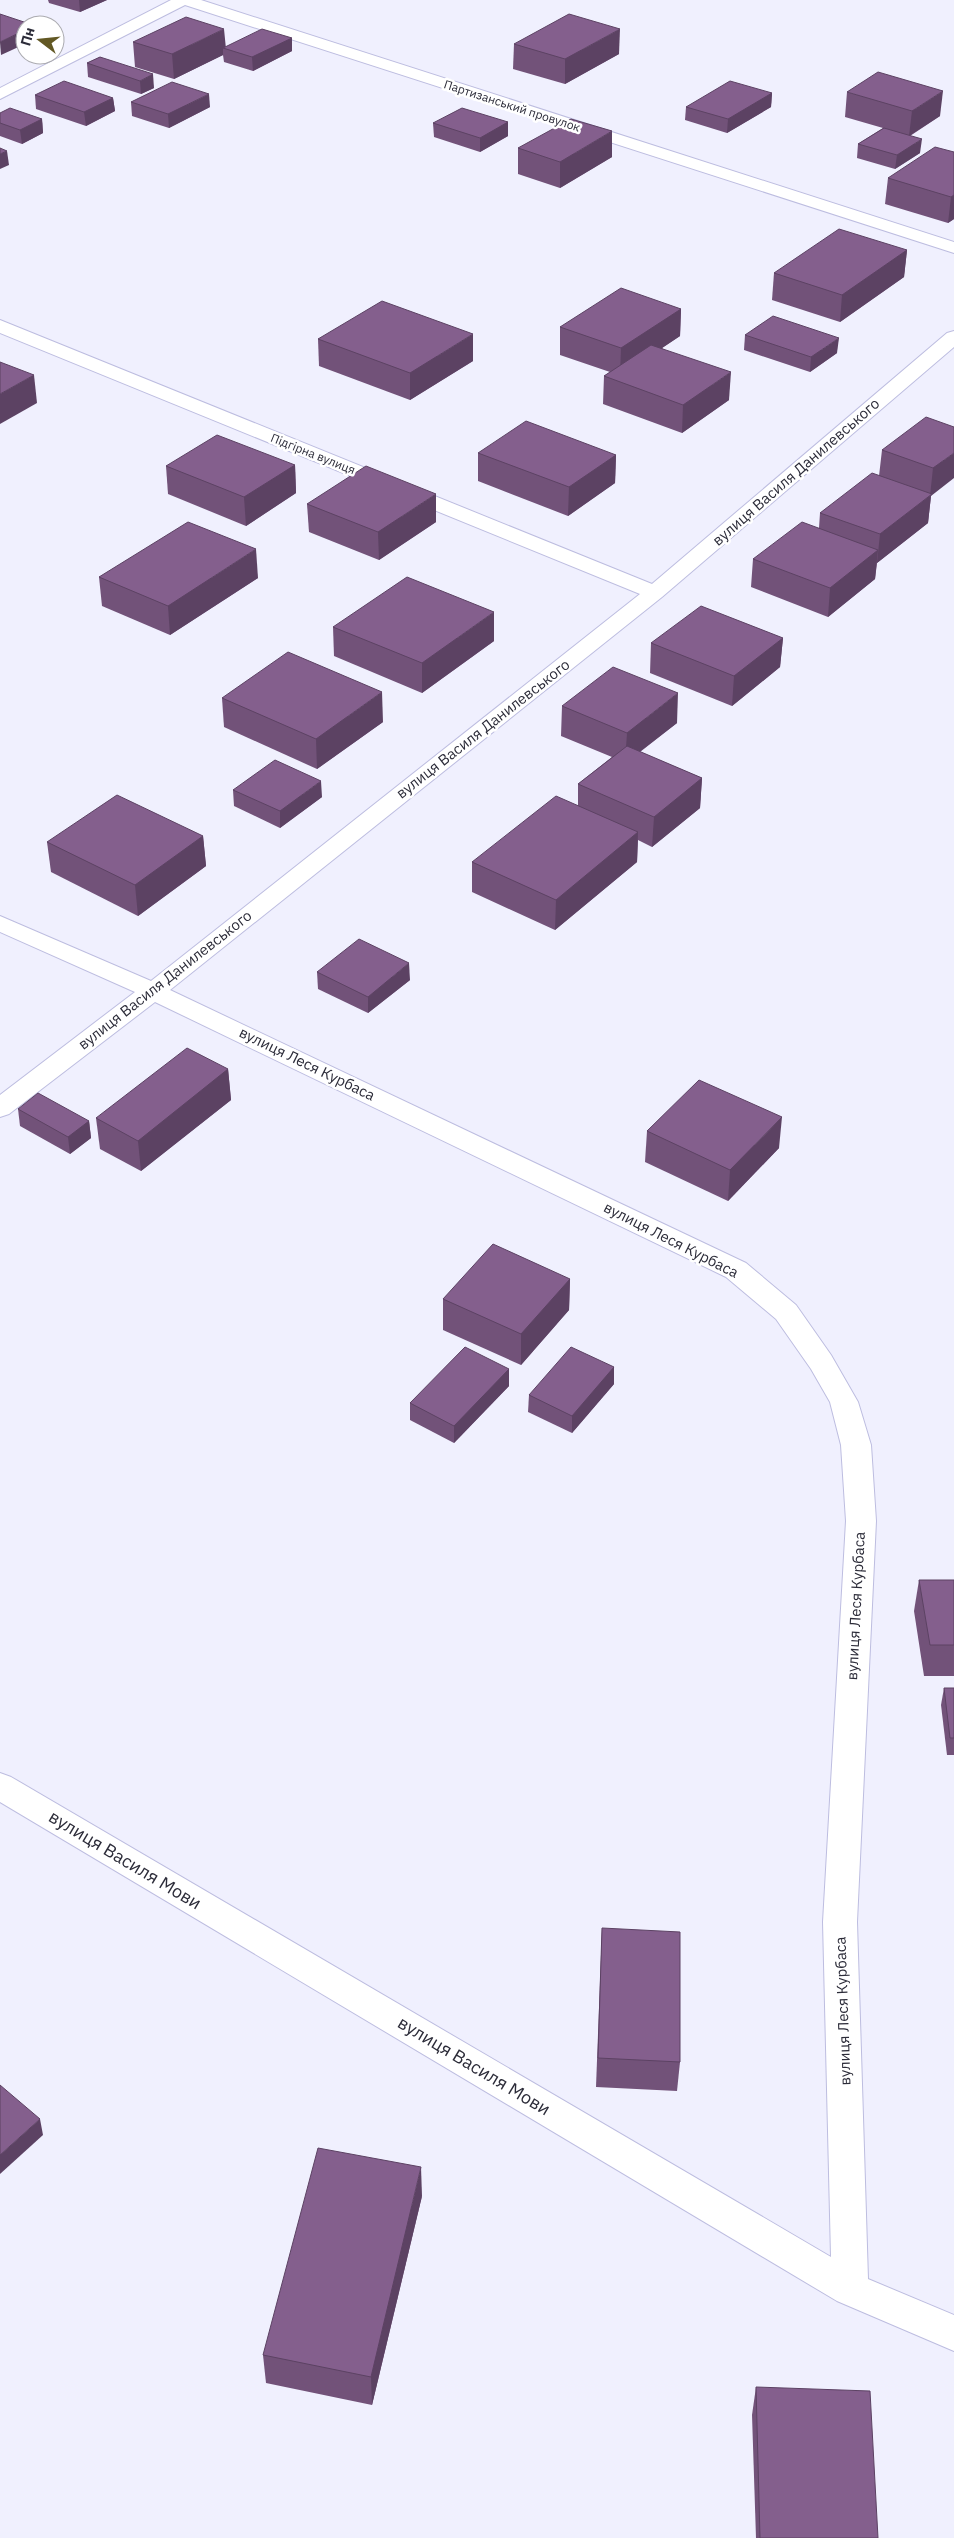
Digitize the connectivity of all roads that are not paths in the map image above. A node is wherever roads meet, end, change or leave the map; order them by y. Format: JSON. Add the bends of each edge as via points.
{"nodes":[{"id":1,"x":184,"y":0,"type":"edge"},
{"id":2,"x":0,"y":94,"type":"edge"},
{"id":3,"x":954,"y":248,"type":"edge"},
{"id":4,"x":0,"y":326,"type":"edge"},
{"id":5,"x":954,"y":337,"type":"edge"},
{"id":6,"x":655,"y":593,"type":"junction"},
{"id":7,"x":0,"y":923,"type":"edge"},
{"id":8,"x":153,"y":991,"type":"junction"},
{"id":9,"x":0,"y":1108,"type":"edge"},
{"id":10,"x":0,"y":1786,"type":"edge"},
{"id":11,"x":850,"y":2288,"type":"junction"},
{"id":12,"x":954,"y":2333,"type":"edge"}],
"edges":[{"from":1,"to":2,"type":"street"},
{"from":1,"to":3,"type":"street","name":"Партизанський провулок"},
{"from":4,"to":6,"type":"street","name":"Підгірна вулиця"},
{"from":5,"to":6,"type":"street","name":"вулиця Василя Данилевського"},
{"from":6,"to":8,"type":"street","name":"вулиця Василя Данилевського"},
{"from":7,"to":8,"type":"street","name":"вулиця Леся Курбаса"},
{"from":8,"to":9,"type":"street","name":"вулиця Василя Данилевського"},
{"from":8,"to":11,"type":"street","name":"вулиця Леся Курбаса","via":[[736,1270],[786,1312],[844,1402],[856,1445],[861,1521],[840,1922]]},
{"from":10,"to":11,"type":"street","name":"вулиця Василя Мови"},
{"from":11,"to":12,"type":"street","name":"вулиця Василя Мови"}]}
